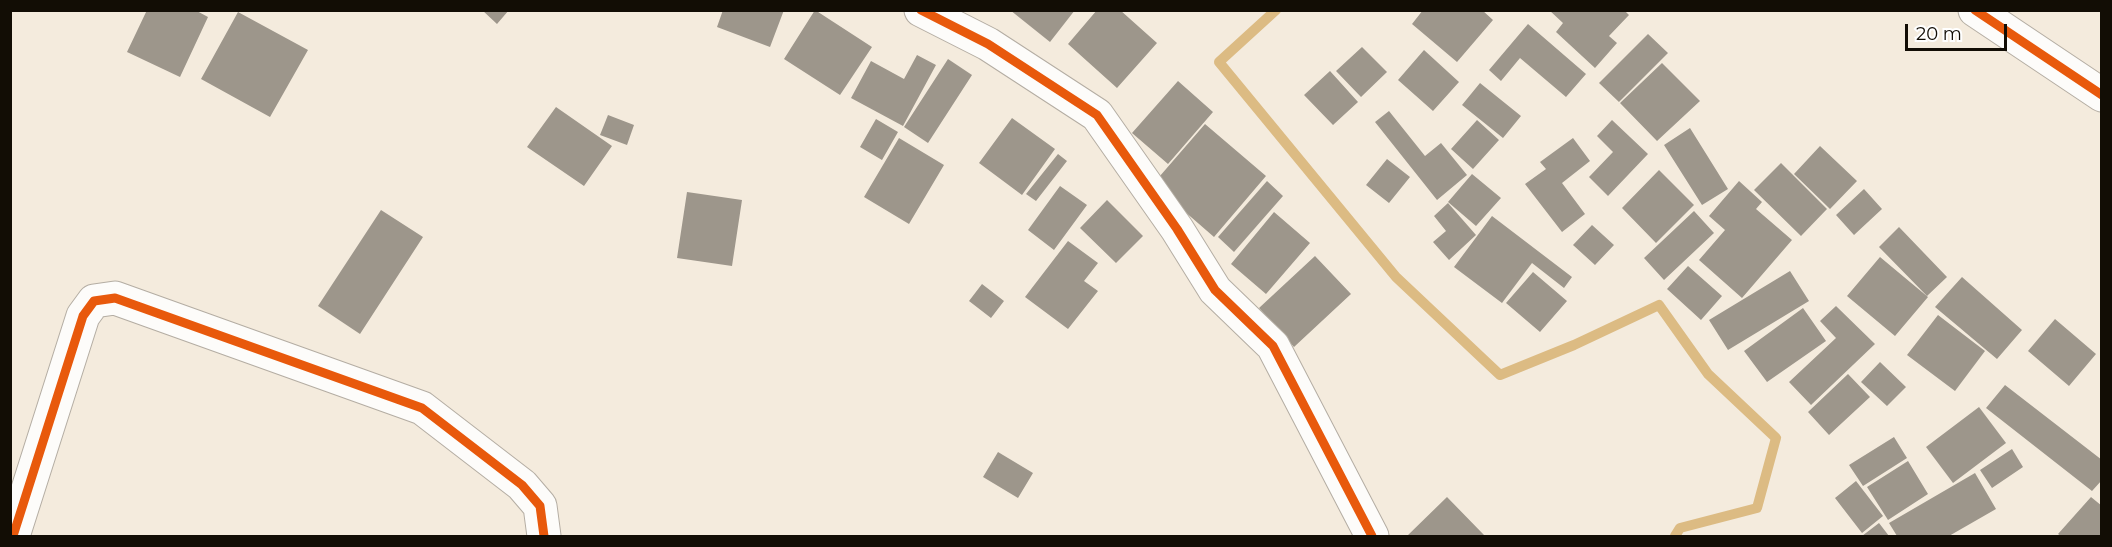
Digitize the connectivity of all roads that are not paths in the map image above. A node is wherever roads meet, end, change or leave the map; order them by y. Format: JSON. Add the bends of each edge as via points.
{"nodes":[{"id":1,"x":921,"y":10,"type":"edge"},
{"id":2,"x":1975,"y":10,"type":"edge"},
{"id":3,"x":2102,"y":95,"type":"edge"},
{"id":4,"x":13,"y":537,"type":"edge"},
{"id":5,"x":544,"y":537,"type":"edge"},
{"id":6,"x":1372,"y":537,"type":"edge"}],
"edges":[{"from":1,"to":6,"type":"street","via":[[988,44],[1096,116],[1177,229],[1215,290],[1273,346]]},
{"from":2,"to":3,"type":"street"},
{"from":4,"to":5,"type":"street","via":[[82,316],[94,301],[115,298],[422,408],[522,485],[540,506]]}]}
